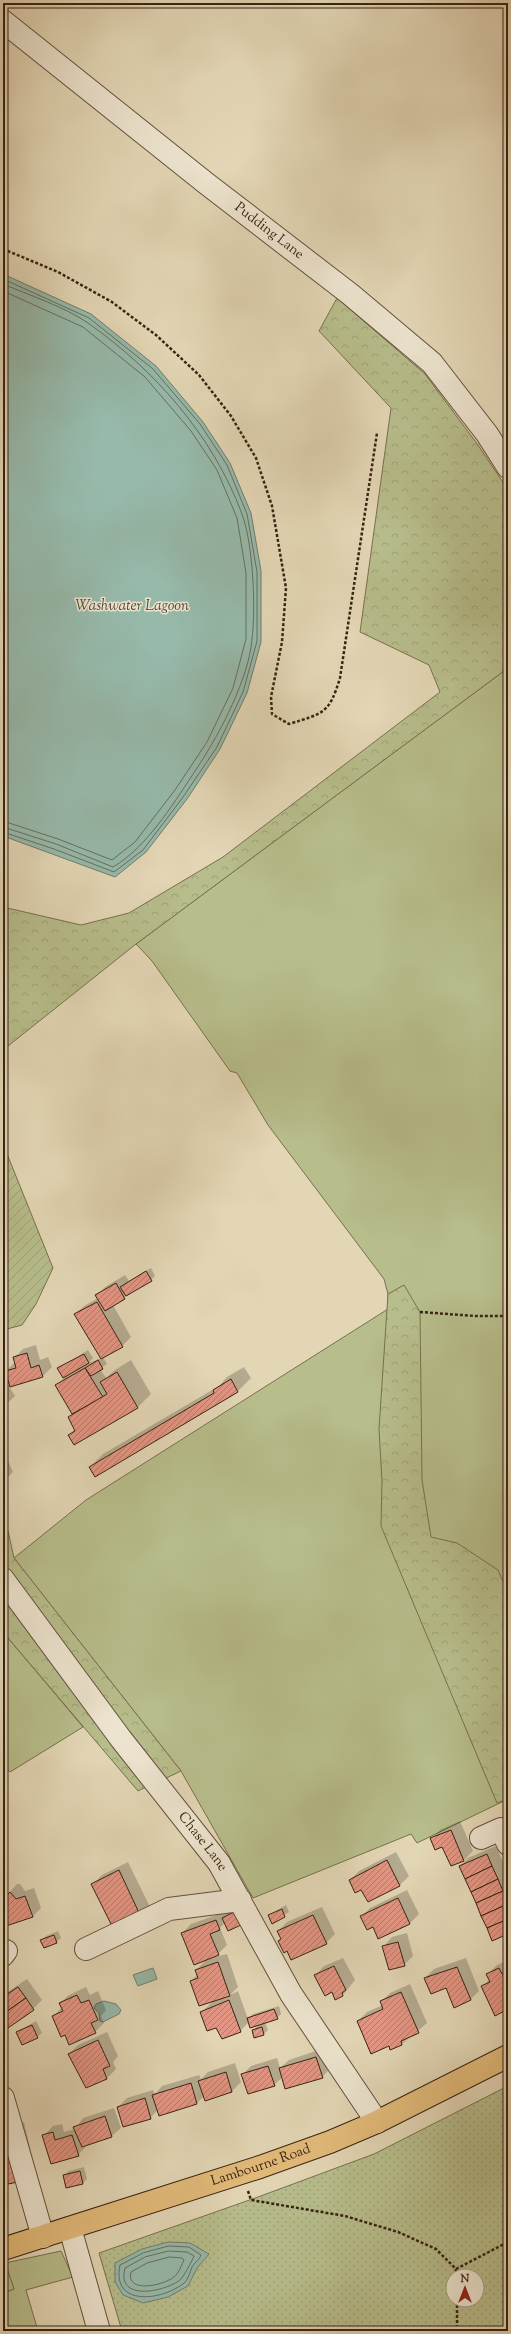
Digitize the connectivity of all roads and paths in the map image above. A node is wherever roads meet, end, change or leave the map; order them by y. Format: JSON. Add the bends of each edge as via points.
{"nodes":[{"id":1,"x":3,"y":21,"type":"edge"},
{"id":2,"x":3,"y":249,"type":"edge"},
{"id":3,"x":377,"y":433,"type":"dead end"},
{"id":4,"x":508,"y":467,"type":"edge"},
{"id":5,"x":420,"y":1312,"type":"dead end"},
{"id":6,"x":508,"y":1316,"type":"edge"},
{"id":7,"x":3,"y":1579,"type":"edge"},
{"id":8,"x":481,"y":1838,"type":"dead end"},
{"id":9,"x":508,"y":1844,"type":"edge"},
{"id":10,"x":240,"y":1900,"type":"junction"},
{"id":11,"x":86,"y":1949,"type":"dead end"},
{"id":12,"x":508,"y":2056,"type":"edge"},
{"id":13,"x":3,"y":2098,"type":"edge"},
{"id":14,"x":377,"y":2122,"type":"junction"},
{"id":15,"x":248,"y":2188,"type":"dead end"},
{"id":16,"x":70,"y":2228,"type":"junction"},
{"id":17,"x":43,"y":2237,"type":"junction"},
{"id":18,"x":508,"y":2242,"type":"edge"},
{"id":19,"x":3,"y":2249,"type":"edge"},
{"id":20,"x":455,"y":2268,"type":"edge"},
{"id":21,"x":458,"y":2268,"type":"edge"},
{"id":22,"x":457,"y":2308,"type":"edge"},
{"id":23,"x":99,"y":2331,"type":"edge"},
{"id":24,"x":458,"y":2331,"type":"edge"}],
"edges":[{"from":1,"to":4,"type":"street","name":"Pudding Lane","via":[[350,294],[432,364],[487,434]]},
{"from":2,"to":3,"type":"path","via":[[58,272],[112,302],[156,335],[199,375],[231,416],[256,458],[272,506],[286,588],[282,642],[271,697],[272,714],[289,724],[319,714],[333,701],[340,678]]},
{"from":5,"to":6,"type":"path"},
{"from":7,"to":10,"type":"street","name":"Chase Lane","via":[[122,1739],[219,1863]]},
{"from":8,"to":9,"type":"street","via":[[501,1829]]},
{"from":10,"to":11,"type":"street","via":[[169,1909]]},
{"from":10,"to":14,"type":"street","name":"Chase Lane","via":[[291,1994]]},
{"from":12,"to":14,"type":"main road","name":"Lambourne Road"},
{"from":13,"to":17,"type":"street"},
{"from":14,"to":16,"type":"main road","name":"Lambourne Road","via":[[260,2168]]},
{"from":15,"to":20,"type":"path","via":[[251,2200],[345,2216],[398,2232],[436,2249]]},
{"from":16,"to":17,"type":"main road","name":"Lambourne Road"},
{"from":16,"to":23,"type":"street"},
{"from":17,"to":19,"type":"main road","name":"Lambourne Road"},
{"from":18,"to":21,"type":"path"},
{"from":22,"to":24,"type":"path"}]}
